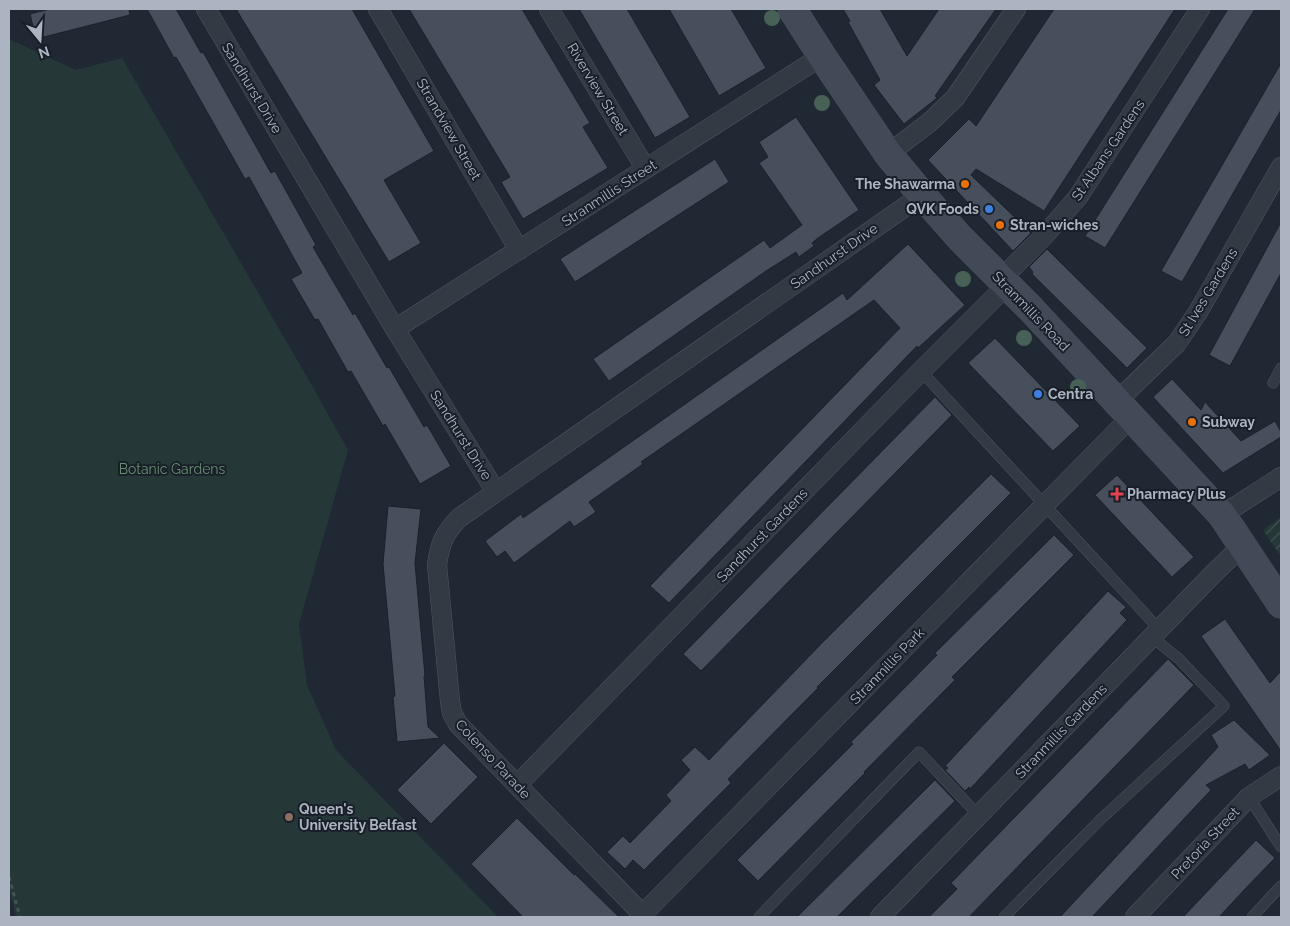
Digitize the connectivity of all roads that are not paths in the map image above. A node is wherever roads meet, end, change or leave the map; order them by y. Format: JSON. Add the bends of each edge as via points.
{"nodes":[{"id":1,"x":206,"y":9,"type":"edge"},
{"id":2,"x":378,"y":9,"type":"edge"},
{"id":3,"x":550,"y":9,"type":"edge"},
{"id":4,"x":792,"y":9,"type":"edge"},
{"id":5,"x":1016,"y":9,"type":"edge"},
{"id":6,"x":1200,"y":9,"type":"edge"},
{"id":7,"x":822,"y":56,"type":"junction"},
{"id":8,"x":888,"y":154,"type":"junction"},
{"id":9,"x":646,"y":168,"type":"junction"},
{"id":10,"x":1281,"y":168,"type":"edge"},
{"id":11,"x":922,"y":195,"type":"junction"},
{"id":12,"x":519,"y":250,"type":"junction"},
{"id":13,"x":1004,"y":282,"type":"junction"},
{"id":14,"x":395,"y":329,"type":"junction"},
{"id":15,"x":1281,"y":368,"type":"edge"},
{"id":16,"x":921,"y":371,"type":"junction"},
{"id":17,"x":1273,"y":383,"type":"dead end"},
{"id":18,"x":1124,"y":409,"type":"junction"},
{"id":19,"x":1281,"y":477,"type":"edge"},
{"id":20,"x":496,"y":492,"type":"junction"},
{"id":21,"x":1044,"y":506,"type":"junction"},
{"id":22,"x":1222,"y":515,"type":"junction"},
{"id":23,"x":1243,"y":545,"type":"junction"},
{"id":24,"x":1281,"y":604,"type":"edge"},
{"id":25,"x":1156,"y":633,"type":"junction"},
{"id":26,"x":1281,"y":776,"type":"edge"},
{"id":27,"x":517,"y":785,"type":"junction"},
{"id":28,"x":1249,"y":797,"type":"junction"},
{"id":29,"x":978,"y":816,"type":"junction"},
{"id":30,"x":1281,"y":847,"type":"edge"},
{"id":31,"x":1281,"y":886,"type":"edge"},
{"id":32,"x":644,"y":916,"type":"edge"},
{"id":33,"x":759,"y":917,"type":"edge"},
{"id":34,"x":880,"y":917,"type":"edge"},
{"id":35,"x":1004,"y":917,"type":"edge"},
{"id":36,"x":1135,"y":917,"type":"edge"},
{"id":37,"x":1252,"y":917,"type":"edge"}],
"edges":[{"from":1,"to":14,"type":"street","name":"Sandhurst Drive"},
{"from":2,"to":12,"type":"street","name":"Strandview Street"},
{"from":3,"to":9,"type":"street","name":"Riverview Street"},
{"from":4,"to":7,"type":"street","name":"Stranmillis Road"},
{"from":5,"to":8,"type":"street","via":[[954,98],[930,122]]},
{"from":6,"to":13,"type":"street","name":"St Albans Gardens","via":[[1078,197]]},
{"from":7,"to":8,"type":"street","name":"Stranmillis Road"},
{"from":7,"to":9,"type":"street","name":"Stranmillis Street"},
{"from":8,"to":11,"type":"street","name":"Stranmillis Road"},
{"from":9,"to":12,"type":"street","name":"Stranmillis Street"},
{"from":10,"to":18,"type":"street","name":"St Ives Gardens","via":[[1198,312]]},
{"from":11,"to":13,"type":"street","name":"Stranmillis Road"},
{"from":11,"to":20,"type":"street","name":"Sandhurst Drive"},
{"from":12,"to":14,"type":"street","name":"Stranmillis Street"},
{"from":13,"to":16,"type":"street","name":"Sandhurst Gardens"},
{"from":13,"to":18,"type":"street","name":"Stranmillis Road"},
{"from":14,"to":20,"type":"street","name":"Sandhurst Drive"},
{"from":15,"to":17,"type":"lane"},
{"from":16,"to":21,"type":"lane"},
{"from":16,"to":27,"type":"street","name":"Sandhurst Gardens"},
{"from":18,"to":21,"type":"street","name":"Stranmillis Park"},
{"from":18,"to":22,"type":"street","name":"Stranmillis Road"},
{"from":19,"to":22,"type":"street"},
{"from":20,"to":27,"type":"street","name":"Colenso Parade","via":[[459,518],[446,532],[439,548],[437,565],[452,713],[458,724]]},
{"from":21,"to":25,"type":"lane"},
{"from":21,"to":32,"type":"street","name":"Stranmillis Park"},
{"from":22,"to":23,"type":"street","name":"Stranmillis Road"},
{"from":23,"to":24,"type":"street","name":"Stranmillis Road"},
{"from":23,"to":25,"type":"street","name":"Stranmillis Gardens"},
{"from":25,"to":29,"type":"street","name":"Stranmillis Gardens"},
{"from":25,"to":35,"type":"lane","via":[[1224,706],[1101,820]]},
{"from":26,"to":28,"type":"street","name":"Pretoria Street"},
{"from":27,"to":32,"type":"street","name":"Colenso Parade"},
{"from":28,"to":30,"type":"lane"},
{"from":28,"to":36,"type":"street","name":"Pretoria Street"},
{"from":29,"to":33,"type":"lane","via":[[919,752]]},
{"from":29,"to":34,"type":"street","name":"Stranmillis Gardens"},
{"from":31,"to":37,"type":"lane"}]}
